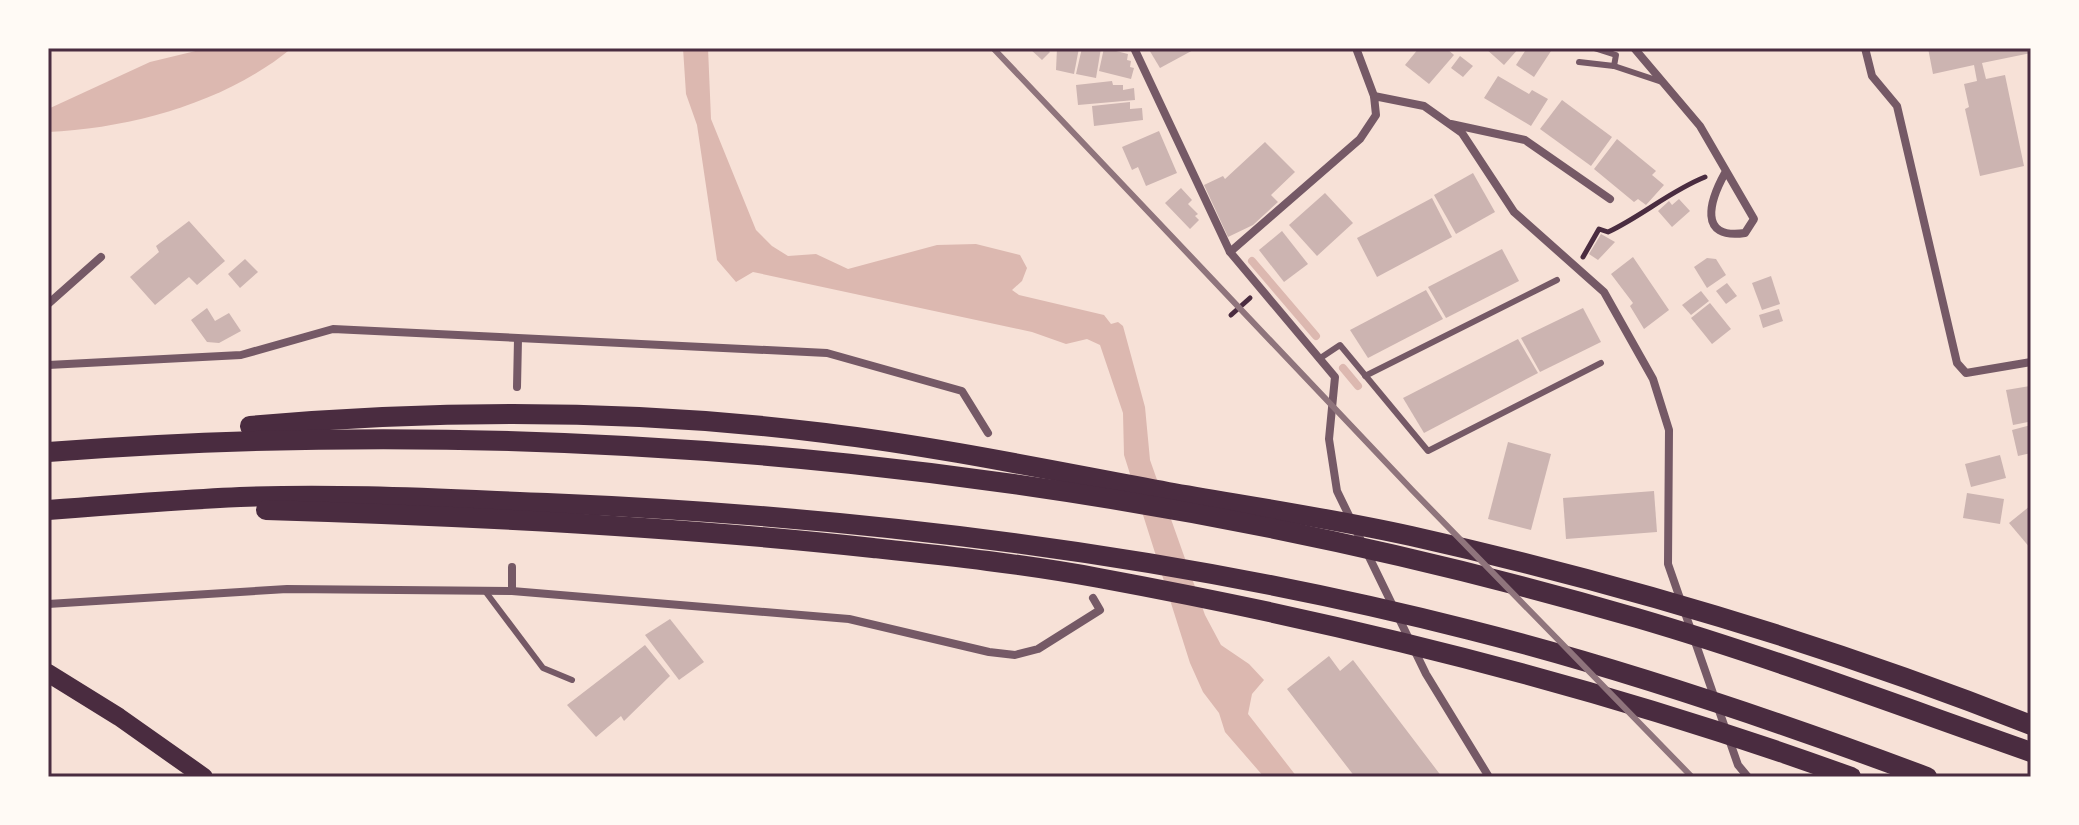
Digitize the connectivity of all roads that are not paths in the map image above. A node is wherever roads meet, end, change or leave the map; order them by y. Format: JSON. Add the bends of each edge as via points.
{"nodes":[{"id":1,"x":1134,"y":48,"type":"edge"},
{"id":2,"x":1356,"y":48,"type":"edge"},
{"id":3,"x":1594,"y":48,"type":"edge"},
{"id":4,"x":1634,"y":48,"type":"edge"},
{"id":5,"x":1865,"y":48,"type":"edge"},
{"id":6,"x":1579,"y":62,"type":"dead end"},
{"id":7,"x":1614,"y":66,"type":"junction"},
{"id":8,"x":1662,"y":82,"type":"junction"},
{"id":9,"x":1374,"y":96,"type":"junction"},
{"id":10,"x":1449,"y":124,"type":"junction"},
{"id":11,"x":1725,"y":173,"type":"junction"},
{"id":12,"x":1610,"y":199,"type":"dead end"},
{"id":13,"x":1230,"y":252,"type":"junction"},
{"id":14,"x":101,"y":257,"type":"dead end"},
{"id":15,"x":1557,"y":280,"type":"dead end"},
{"id":16,"x":48,"y":304,"type":"edge"},
{"id":17,"x":518,"y":339,"type":"junction"},
{"id":18,"x":1319,"y":359,"type":"junction"},
{"id":19,"x":2031,"y":362,"type":"edge"},
{"id":20,"x":1601,"y":363,"type":"dead end"},
{"id":21,"x":48,"y":365,"type":"edge"},
{"id":22,"x":1365,"y":376,"type":"junction"},
{"id":23,"x":517,"y":387,"type":"dead end"},
{"id":24,"x":988,"y":433,"type":"dead end"},
{"id":25,"x":96,"y":448,"type":"junction"},
{"id":26,"x":48,"y":452,"type":"edge"},
{"id":27,"x":97,"y":506,"type":"junction"},
{"id":28,"x":48,"y":510,"type":"edge"},
{"id":29,"x":512,"y":567,"type":"dead end"},
{"id":30,"x":484,"y":591,"type":"junction"},
{"id":31,"x":512,"y":591,"type":"junction"},
{"id":32,"x":1093,"y":598,"type":"dead end"},
{"id":33,"x":48,"y":604,"type":"edge"},
{"id":34,"x":48,"y":673,"type":"edge"},
{"id":35,"x":572,"y":680,"type":"dead end"},
{"id":36,"x":2031,"y":725,"type":"edge"},
{"id":37,"x":2031,"y":752,"type":"edge"},
{"id":38,"x":204,"y":777,"type":"edge"},
{"id":39,"x":1489,"y":777,"type":"edge"},
{"id":40,"x":1748,"y":777,"type":"edge"},
{"id":41,"x":1851,"y":777,"type":"edge"},
{"id":42,"x":1927,"y":777,"type":"edge"}],
"edges":[{"from":1,"to":13,"type":"street"},
{"from":2,"to":9,"type":"street"},
{"from":3,"to":7,"type":"lane","via":[[1616,55]]},
{"from":4,"to":8,"type":"street"},
{"from":5,"to":19,"type":"street","via":[[1872,76],[1897,106],[1957,363],[1966,373]]},
{"from":6,"to":7,"type":"lane"},
{"from":7,"to":8,"type":"lane"},
{"from":8,"to":11,"type":"street","via":[[1700,126]]},
{"from":9,"to":10,"type":"street","via":[[1424,106]]},
{"from":9,"to":13,"type":"street","via":[[1376,115],[1360,139]]},
{"from":10,"to":12,"type":"street","via":[[1525,140]]},
{"from":10,"to":40,"type":"street","via":[[1462,133],[1514,212],[1604,292],[1653,379],[1669,430],[1668,564],[1738,765]]},
{"from":11,"to":11,"type":"street","via":[[1754,219],[1745,233],[1717,229],[1710,216]]},
{"from":13,"to":18,"type":"street"},
{"from":14,"to":16,"type":"street"},
{"from":15,"to":22,"type":"lane"},
{"from":17,"to":21,"type":"street","via":[[333,329],[241,355]]},
{"from":17,"to":23,"type":"street"},
{"from":17,"to":24,"type":"street","via":[[827,353],[962,391]]},
{"from":18,"to":22,"type":"lane","via":[[1340,345]]},
{"from":18,"to":39,"type":"street","via":[[1335,377],[1329,439],[1337,491],[1426,674]]},
{"from":20,"to":22,"type":"lane","via":[[1428,451]]},
{"from":25,"to":26,"type":"highway"},
{"from":25,"to":36,"type":"highway","via":[[253,426],[454,414],[609,415],[825,433],[1407,535],[1580,577],[1768,634]]},
{"from":25,"to":37,"type":"highway","via":[[281,438],[537,442],[782,455],[1193,512],[1433,563],[1637,618]]},
{"from":27,"to":28,"type":"highway"},
{"from":27,"to":41,"type":"highway","via":[[535,518],[800,540],[1097,577],[1389,639],[1644,706]]},
{"from":27,"to":42,"type":"highway","via":[[377,496],[696,509],[963,537],[1181,568],[1469,630],[1751,712]]},
{"from":29,"to":31,"type":"street"},
{"from":30,"to":31,"type":"street"},
{"from":30,"to":33,"type":"street","via":[[287,589]]},
{"from":30,"to":35,"type":"lane","via":[[543,668]]},
{"from":31,"to":32,"type":"street","via":[[849,619],[1015,655],[1038,649],[1100,610]]},
{"from":34,"to":38,"type":"main road"}]}
